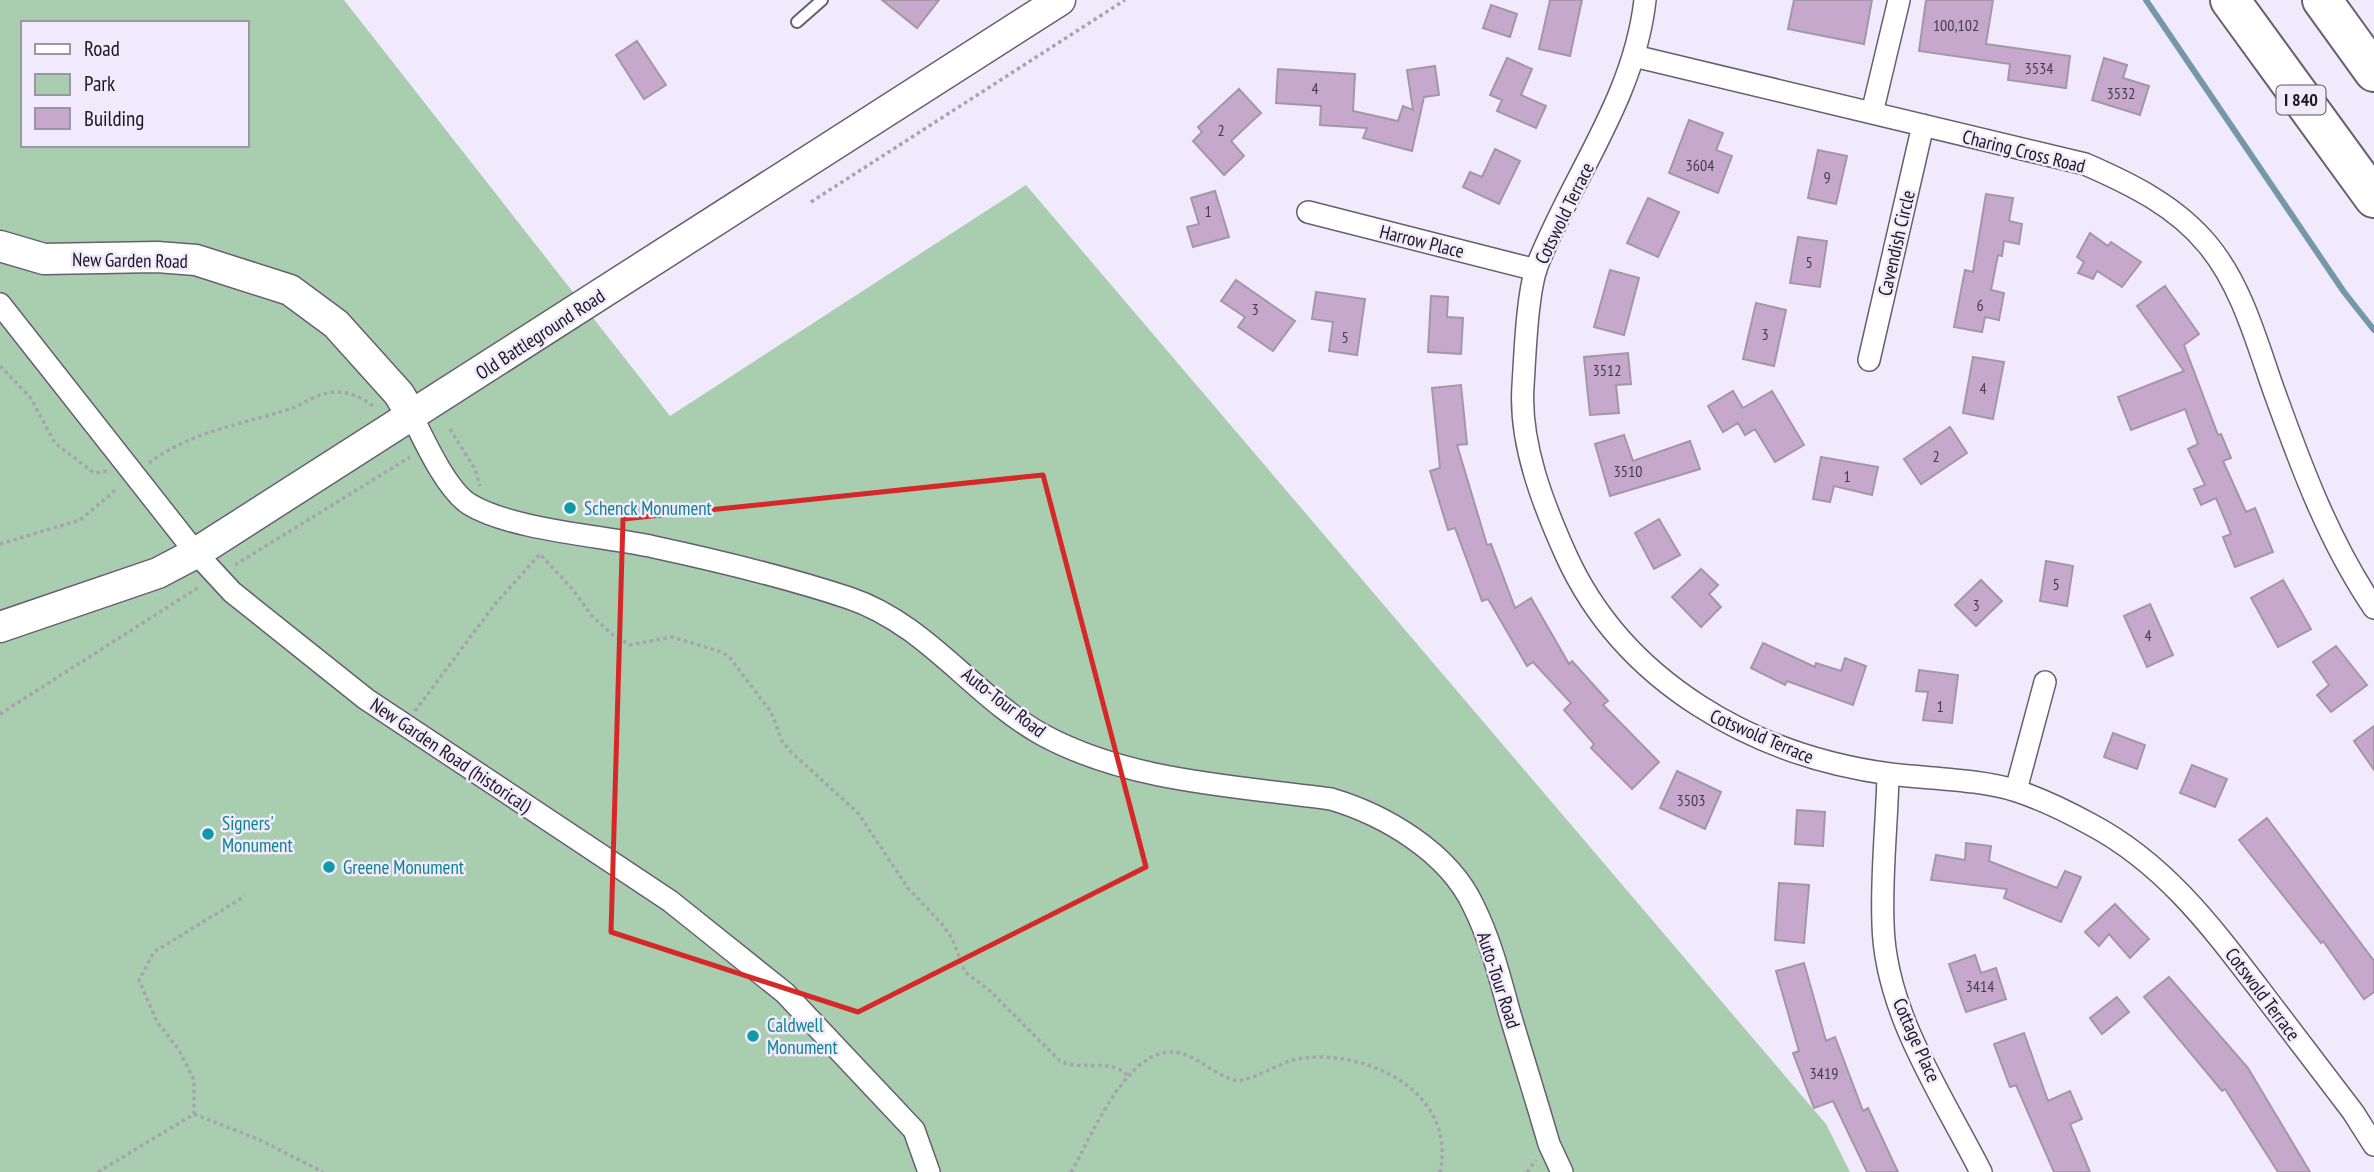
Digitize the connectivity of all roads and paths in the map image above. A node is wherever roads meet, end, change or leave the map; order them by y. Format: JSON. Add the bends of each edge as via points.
{"nodes":[{"id":1,"x":822,"y":0,"type":"edge"},
{"id":2,"x":1060,"y":0,"type":"edge"},
{"id":3,"x":1125,"y":0,"type":"edge"},
{"id":4,"x":1645,"y":0,"type":"edge"},
{"id":5,"x":1899,"y":0,"type":"edge"},
{"id":6,"x":2230,"y":0,"type":"edge"},
{"id":7,"x":2322,"y":0,"type":"edge"},
{"id":8,"x":797,"y":22,"type":"dead end"},
{"id":9,"x":1633,"y":56,"type":"junction"},
{"id":10,"x":2374,"y":72,"type":"edge"},
{"id":11,"x":1872,"y":113,"type":"junction"},
{"id":12,"x":1923,"y":125,"type":"junction"},
{"id":13,"x":2374,"y":198,"type":"edge"},
{"id":14,"x":811,"y":202,"type":"dead end"},
{"id":15,"x":1308,"y":212,"type":"dead end"},
{"id":16,"x":0,"y":246,"type":"edge"},
{"id":17,"x":1536,"y":270,"type":"junction"},
{"id":18,"x":0,"y":304,"type":"edge"},
{"id":19,"x":1869,"y":360,"type":"dead end"},
{"id":20,"x":0,"y":366,"type":"edge"},
{"id":21,"x":378,"y":409,"type":"dead end"},
{"id":22,"x":412,"y":416,"type":"junction"},
{"id":23,"x":450,"y":429,"type":"dead end"},
{"id":24,"x":416,"y":453,"type":"dead end"},
{"id":25,"x":133,"y":471,"type":"junction"},
{"id":26,"x":487,"y":512,"type":"junction"},
{"id":27,"x":0,"y":544,"type":"edge"},
{"id":28,"x":195,"y":553,"type":"junction"},
{"id":29,"x":229,"y":569,"type":"dead end"},
{"id":30,"x":201,"y":586,"type":"dead end"},
{"id":31,"x":2374,"y":608,"type":"edge"},
{"id":32,"x":0,"y":627,"type":"edge"},
{"id":33,"x":2045,"y":682,"type":"dead end"},
{"id":34,"x":0,"y":714,"type":"edge"},
{"id":35,"x":405,"y":725,"type":"junction"},
{"id":36,"x":1888,"y":774,"type":"junction"},
{"id":37,"x":2016,"y":790,"type":"junction"},
{"id":38,"x":245,"y":896,"type":"dead end"},
{"id":39,"x":1127,"y":1075,"type":"junction"},
{"id":40,"x":194,"y":1114,"type":"junction"},
{"id":41,"x":2374,"y":1145,"type":"edge"},
{"id":42,"x":98,"y":1172,"type":"edge"},
{"id":43,"x":323,"y":1172,"type":"edge"},
{"id":44,"x":929,"y":1172,"type":"edge"},
{"id":45,"x":1071,"y":1172,"type":"edge"},
{"id":46,"x":1440,"y":1172,"type":"edge"},
{"id":47,"x":1562,"y":1172,"type":"edge"},
{"id":48,"x":1981,"y":1172,"type":"edge"}],
"edges":[{"from":1,"to":8,"type":"lane"},
{"from":2,"to":22,"type":"street","name":"Old Battleground Road"},
{"from":3,"to":14,"type":"path"},
{"from":4,"to":9,"type":"street","name":"Cotswold Terrace"},
{"from":5,"to":11,"type":"street"},
{"from":6,"to":13,"type":"highway","number":"I 840"},
{"from":7,"to":10,"type":"highway"},
{"from":9,"to":11,"type":"street","name":"Charing Cross Road"},
{"from":9,"to":17,"type":"street","name":"Cotswold Terrace","via":[[1617,103]]},
{"from":11,"to":12,"type":"street","name":"Charing Cross Road"},
{"from":12,"to":19,"type":"street","name":"Cavendish Circle"},
{"from":12,"to":31,"type":"street","name":"Charing Cross Road","via":[[2085,164],[2146,191],[2209,246],[2250,322],[2306,479]]},
{"from":15,"to":17,"type":"street","name":"Harrow Place"},
{"from":16,"to":22,"type":"street","name":"New Garden Road","via":[[44,259],[196,260],[290,290],[336,324],[399,394]]},
{"from":17,"to":36,"type":"street","name":"Cotswold Terrace","via":[[1522,391],[1530,453],[1546,509],[1576,577],[1652,674],[1703,711],[1821,760]]},
{"from":18,"to":25,"type":"street","name":"New Garden Road (historical)"},
{"from":20,"to":25,"type":"path","via":[[30,397],[55,443],[94,473]]},
{"from":21,"to":25,"type":"path","via":[[344,393],[317,396],[194,438]]},
{"from":22,"to":26,"type":"street","name":"Auto-Tour Road","via":[[452,486],[467,503]]},
{"from":22,"to":28,"type":"street","name":"Old Battleground Road"},
{"from":23,"to":26,"type":"path","via":[[475,469]]},
{"from":24,"to":29,"type":"path"},
{"from":25,"to":27,"type":"path","via":[[80,520]]},
{"from":25,"to":28,"type":"street","name":"New Garden Road (historical)"},
{"from":26,"to":47,"type":"street","name":"Auto-Tour Road","via":[[654,547],[852,599],[921,639],[1042,734],[1083,752],[1134,770],[1331,799],[1405,833],[1447,869],[1472,902],[1493,951],[1549,1144]]},
{"from":28,"to":32,"type":"street","name":"Old Battleground Road","via":[[158,573]]},
{"from":28,"to":35,"type":"street","name":"New Garden Road (historical)","via":[[232,592]]},
{"from":30,"to":34,"type":"path"},
{"from":33,"to":37,"type":"street"},
{"from":35,"to":39,"type":"path","via":[[496,603],[540,554],[599,624],[630,645],[672,638],[715,649],[730,658],[771,712],[791,752],[858,813],[908,888],[942,923],[973,981],[989,990],[1060,1061],[1115,1067]]},
{"from":35,"to":44,"type":"street","name":"New Garden Road (historical)","via":[[670,901],[785,993],[914,1130]]},
{"from":36,"to":37,"type":"street","name":"Cotswold Terrace"},
{"from":36,"to":48,"type":"street","name":"Cottage Place","via":[[1883,926],[1890,977],[1906,1026]]},
{"from":37,"to":41,"type":"street","name":"Cotswold Terrace","via":[[2091,824],[2150,862],[2205,917]]},
{"from":38,"to":40,"type":"path","via":[[154,952],[139,980],[157,1022],[194,1080]]},
{"from":39,"to":45,"type":"path"},
{"from":39,"to":46,"type":"path","via":[[1153,1056],[1176,1052],[1238,1081],[1304,1058],[1360,1062],[1400,1078],[1426,1106],[1440,1129],[1444,1157]]},
{"from":40,"to":42,"type":"path"},
{"from":40,"to":43,"type":"path"}]}
